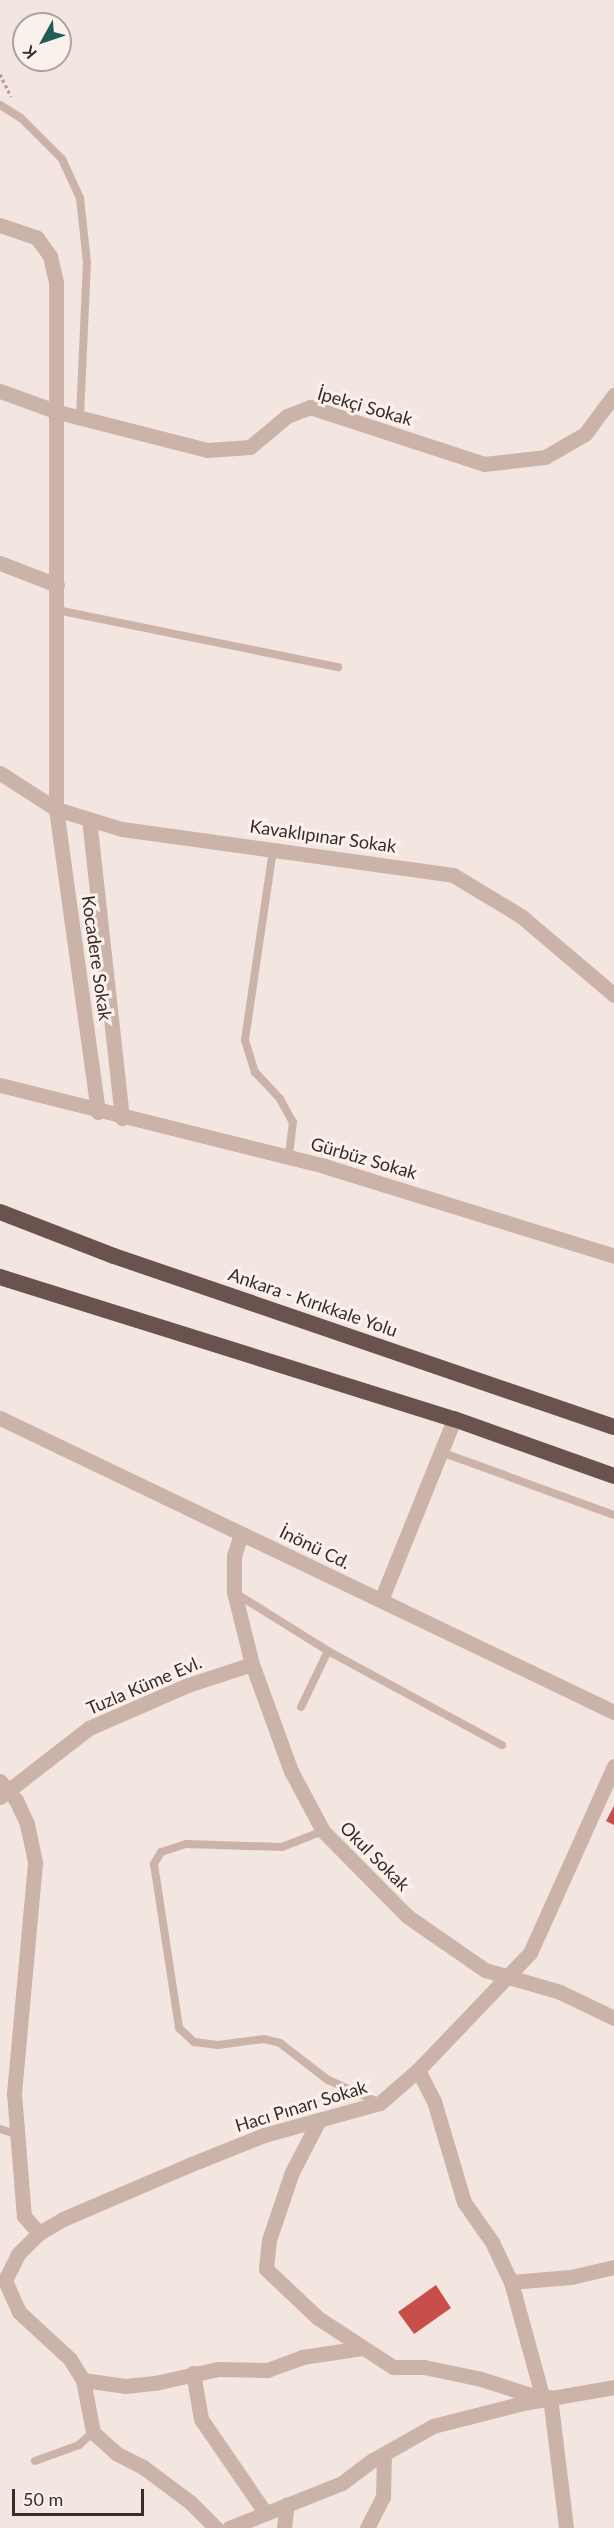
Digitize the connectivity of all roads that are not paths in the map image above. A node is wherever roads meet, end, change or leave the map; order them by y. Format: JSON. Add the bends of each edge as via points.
{"nodes":[{"id":1,"x":0,"y":105,"type":"edge"},
{"id":2,"x":0,"y":225,"type":"edge"},
{"id":3,"x":0,"y":391,"type":"edge"},
{"id":4,"x":614,"y":395,"type":"edge"},
{"id":5,"x":58,"y":412,"type":"junction"},
{"id":6,"x":80,"y":417,"type":"junction"},
{"id":7,"x":0,"y":563,"type":"edge"},
{"id":8,"x":57,"y":585,"type":"junction"},
{"id":9,"x":57,"y":610,"type":"junction"},
{"id":10,"x":338,"y":667,"type":"dead end"},
{"id":11,"x":0,"y":773,"type":"edge"},
{"id":12,"x":56,"y":809,"type":"junction"},
{"id":13,"x":89,"y":819,"type":"junction"},
{"id":14,"x":273,"y":848,"type":"junction"},
{"id":15,"x":614,"y":995,"type":"edge"},
{"id":16,"x":0,"y":1086,"type":"edge"},
{"id":17,"x":98,"y":1112,"type":"junction"},
{"id":18,"x":122,"y":1118,"type":"junction"},
{"id":19,"x":289,"y":1157,"type":"junction"},
{"id":20,"x":0,"y":1212,"type":"edge"},
{"id":21,"x":614,"y":1256,"type":"edge"},
{"id":22,"x":0,"y":1277,"type":"edge"},
{"id":23,"x":0,"y":1418,"type":"edge"},
{"id":24,"x":454,"y":1419,"type":"junction"},
{"id":25,"x":614,"y":1427,"type":"edge"},
{"id":26,"x":441,"y":1452,"type":"junction"},
{"id":27,"x":614,"y":1476,"type":"edge"},
{"id":28,"x":614,"y":1515,"type":"edge"},
{"id":29,"x":241,"y":1534,"type":"junction"},
{"id":30,"x":234,"y":1592,"type":"junction"},
{"id":31,"x":381,"y":1600,"type":"junction"},
{"id":32,"x":328,"y":1651,"type":"junction"},
{"id":33,"x":252,"y":1664,"type":"junction"},
{"id":34,"x":300,"y":1707,"type":"dead end"},
{"id":35,"x":614,"y":1712,"type":"edge"},
{"id":36,"x":502,"y":1745,"type":"dead end"},
{"id":37,"x":614,"y":1766,"type":"edge"},
{"id":38,"x":2,"y":1789,"type":"edge"},
{"id":39,"x":322,"y":1831,"type":"junction"},
{"id":40,"x":507,"y":1978,"type":"junction"},
{"id":41,"x":614,"y":2018,"type":"edge"},
{"id":42,"x":418,"y":2070,"type":"junction"},
{"id":43,"x":380,"y":2103,"type":"junction"},
{"id":44,"x":319,"y":2120,"type":"junction"},
{"id":45,"x":0,"y":2129,"type":"edge"},
{"id":46,"x":16,"y":2134,"type":"junction"},
{"id":47,"x":39,"y":2233,"type":"junction"},
{"id":48,"x":614,"y":2267,"type":"edge"},
{"id":49,"x":511,"y":2282,"type":"junction"},
{"id":50,"x":2,"y":2284,"type":"edge"},
{"id":51,"x":362,"y":2348,"type":"junction"},
{"id":52,"x":193,"y":2373,"type":"junction"},
{"id":53,"x":83,"y":2380,"type":"junction"},
{"id":54,"x":614,"y":2387,"type":"edge"},
{"id":55,"x":546,"y":2398,"type":"junction"},
{"id":56,"x":93,"y":2432,"type":"junction"},
{"id":57,"x":384,"y":2454,"type":"junction"},
{"id":58,"x":35,"y":2461,"type":"dead end"},
{"id":59,"x":287,"y":2504,"type":"junction"},
{"id":60,"x":264,"y":2511,"type":"junction"},
{"id":61,"x":216,"y":2528,"type":"edge"},
{"id":62,"x":229,"y":2528,"type":"edge"},
{"id":63,"x":284,"y":2528,"type":"edge"},
{"id":64,"x":367,"y":2528,"type":"edge"},
{"id":65,"x":566,"y":2528,"type":"edge"}],
"edges":[{"from":1,"to":6,"type":"lane","via":[[21,118],[62,159],[80,198],[87,262]]},
{"from":2,"to":5,"type":"street","name":"Kocadere Sokak","via":[[37,238],[50,256],[56,282]]},
{"from":3,"to":5,"type":"street","name":"İpekçi Sokak"},
{"from":4,"to":6,"type":"street","name":"İpekçi Sokak","via":[[585,434],[545,457],[484,464],[310,407],[287,416],[250,447],[207,450]]},
{"from":5,"to":6,"type":"street","name":"İpekçi Sokak"},
{"from":5,"to":8,"type":"street","name":"Kocadere Sokak"},
{"from":7,"to":8,"type":"street"},
{"from":8,"to":9,"type":"street","name":"Kocadere Sokak"},
{"from":9,"to":10,"type":"lane"},
{"from":9,"to":12,"type":"street","name":"Kocadere Sokak"},
{"from":11,"to":12,"type":"street","name":"Kavaklıpınar Sokak"},
{"from":12,"to":13,"type":"street","name":"Kavaklıpınar Sokak"},
{"from":12,"to":17,"type":"street","name":"Kocadere Sokak"},
{"from":13,"to":14,"type":"street","name":"Kavaklıpınar Sokak","via":[[122,829]]},
{"from":13,"to":18,"type":"street","name":"Kocadere Sokak"},
{"from":14,"to":15,"type":"street","name":"Kavaklıpınar Sokak","via":[[453,875],[521,916]]},
{"from":14,"to":19,"type":"lane","via":[[245,1040],[255,1072],[280,1099],[293,1122]]},
{"from":16,"to":17,"type":"street","name":"Gürbüz Sokak"},
{"from":17,"to":18,"type":"street","name":"Gürbüz Sokak"},
{"from":18,"to":19,"type":"street","name":"Gürbüz Sokak"},
{"from":19,"to":21,"type":"street","name":"Gürbüz Sokak"},
{"from":20,"to":25,"type":"highway","name":"Ankara - Kırıkkale Yolu","via":[[114,1256]]},
{"from":22,"to":24,"type":"highway"},
{"from":23,"to":29,"type":"street","name":"İnönü Cd."},
{"from":24,"to":26,"type":"street"},
{"from":24,"to":27,"type":"highway"},
{"from":26,"to":28,"type":"lane"},
{"from":26,"to":31,"type":"street"},
{"from":29,"to":30,"type":"street","name":"Okul Sokak","via":[[234,1556]]},
{"from":29,"to":31,"type":"street","name":"İnönü Cd."},
{"from":30,"to":32,"type":"lane"},
{"from":30,"to":33,"type":"street","name":"Okul Sokak"},
{"from":31,"to":35,"type":"street","name":"İnönü Cd."},
{"from":32,"to":34,"type":"lane"},
{"from":32,"to":36,"type":"lane"},
{"from":33,"to":38,"type":"street","name":"Tuzla Küme Evl.","via":[[188,1685],[89,1728]]},
{"from":33,"to":39,"type":"street","name":"Okul Sokak","via":[[291,1771]]},
{"from":37,"to":40,"type":"street","name":"Hacı Pınarı Sokak","via":[[530,1953]]},
{"from":38,"to":46,"type":"street","via":[[16,1800],[27,1824],[35,1863],[14,2093]]},
{"from":39,"to":40,"type":"street","name":"Okul Sokak","via":[[407,1916],[485,1970]]},
{"from":39,"to":43,"type":"lane","via":[[282,1847],[186,1844],[161,1852],[154,1864],[179,2028],[194,2042],[218,2046],[264,2039],[280,2043],[328,2080]]},
{"from":40,"to":41,"type":"street","name":"Okul Sokak","via":[[561,1992]]},
{"from":40,"to":42,"type":"street","name":"Hacı Pınarı Sokak"},
{"from":42,"to":43,"type":"street","name":"Hacı Pınarı Sokak"},
{"from":42,"to":49,"type":"street","via":[[434,2101],[464,2202],[492,2242]]},
{"from":43,"to":44,"type":"street","name":"Hacı Pınarı Sokak"},
{"from":44,"to":47,"type":"street","name":"Hacı Pınarı Sokak","via":[[264,2135],[189,2164]]},
{"from":44,"to":51,"type":"street","via":[[292,2172],[269,2240],[266,2269],[318,2318]]},
{"from":45,"to":46,"type":"lane"},
{"from":46,"to":47,"type":"street","via":[[24,2216]]},
{"from":47,"to":50,"type":"street","name":"Hacı Pınarı Sokak","via":[[18,2254]]},
{"from":48,"to":49,"type":"street","via":[[571,2277]]},
{"from":49,"to":55,"type":"street"},
{"from":50,"to":53,"type":"street","via":[[19,2312],[70,2359]]},
{"from":51,"to":52,"type":"street","via":[[302,2357],[267,2370]]},
{"from":51,"to":55,"type":"street","via":[[393,2367],[424,2367]]},
{"from":52,"to":53,"type":"street","via":[[125,2386]]},
{"from":52,"to":60,"type":"street","via":[[201,2420]]},
{"from":53,"to":56,"type":"street"},
{"from":54,"to":55,"type":"street"},
{"from":55,"to":57,"type":"street","via":[[433,2426]]},
{"from":55,"to":65,"type":"street"},
{"from":56,"to":58,"type":"lane","via":[[80,2445]]},
{"from":56,"to":61,"type":"street","via":[[116,2453],[143,2467],[190,2502]]},
{"from":57,"to":59,"type":"street","via":[[342,2483]]},
{"from":57,"to":64,"type":"street","via":[[383,2497]]},
{"from":59,"to":60,"type":"street"},
{"from":59,"to":63,"type":"street"},
{"from":60,"to":62,"type":"street"}]}
